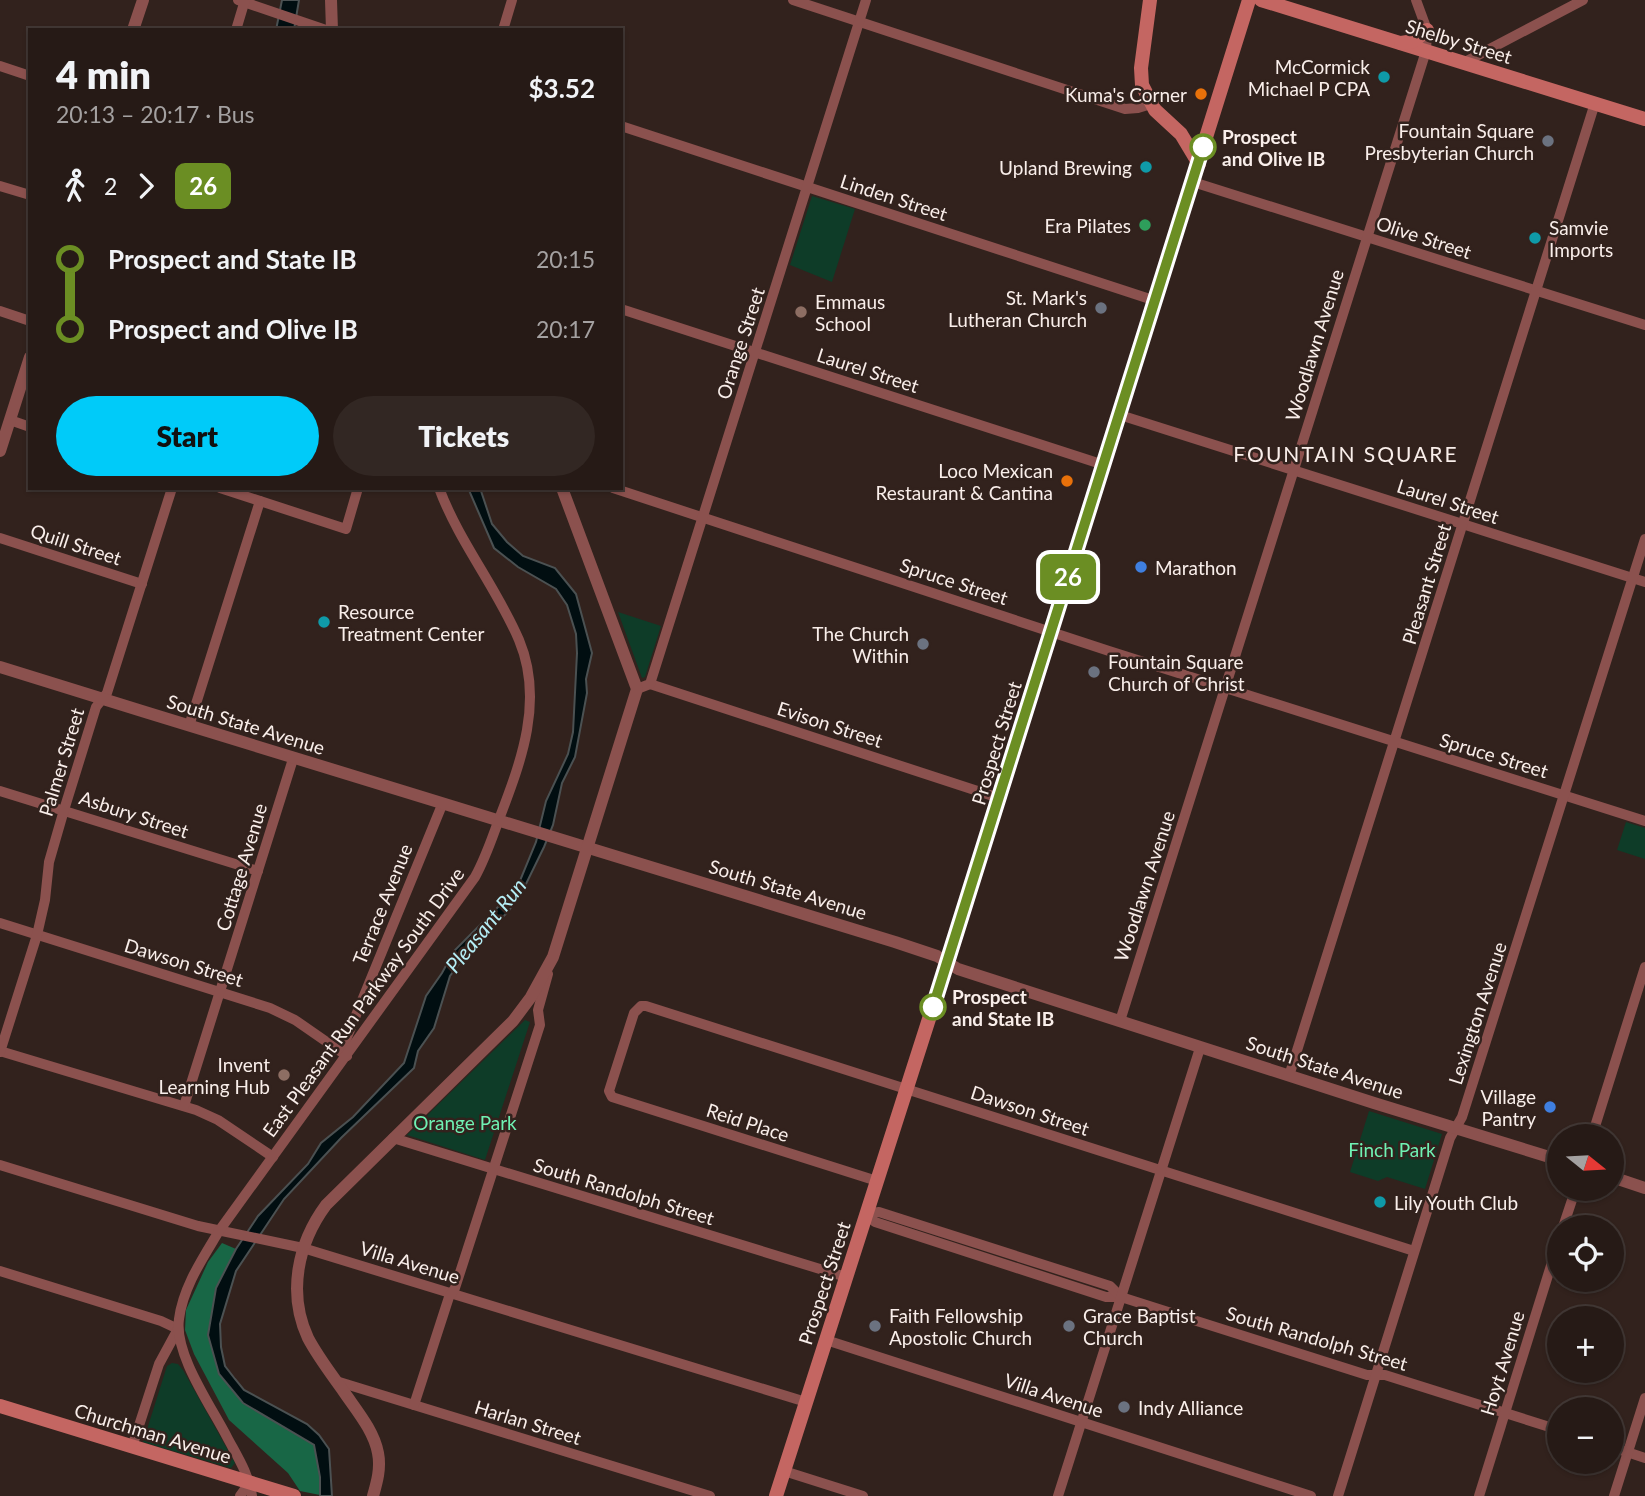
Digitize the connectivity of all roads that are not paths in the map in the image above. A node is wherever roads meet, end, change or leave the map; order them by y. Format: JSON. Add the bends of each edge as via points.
{"nodes":[{"id":1,"x":143,"y":0,"type":"edge"},
{"id":2,"x":331,"y":0,"type":"edge"},
{"id":3,"x":512,"y":0,"type":"edge"},
{"id":4,"x":793,"y":0,"type":"edge"},
{"id":5,"x":866,"y":0,"type":"edge"},
{"id":6,"x":1150,"y":0,"type":"edge"},
{"id":7,"x":1249,"y":0,"type":"edge"},
{"id":8,"x":1261,"y":0,"type":"edge"},
{"id":9,"x":1416,"y":0,"type":"edge"},
{"id":10,"x":1583,"y":0,"type":"edge"},
{"id":11,"x":243,"y":1,"type":"edge"},
{"id":12,"x":859,"y":22,"type":"junction"},
{"id":13,"x":134,"y":28,"type":"edge"},
{"id":14,"x":236,"y":28,"type":"edge"},
{"id":15,"x":323,"y":28,"type":"edge"},
{"id":16,"x":326,"y":28,"type":"edge"},
{"id":17,"x":504,"y":28,"type":"edge"},
{"id":18,"x":1427,"y":30,"type":"junction"},
{"id":19,"x":1399,"y":43,"type":"junction"},
{"id":20,"x":1426,"y":51,"type":"junction"},
{"id":21,"x":1465,"y":62,"type":"junction"},
{"id":22,"x":0,"y":66,"type":"edge"},
{"id":23,"x":28,"y":75,"type":"edge"},
{"id":24,"x":1595,"y":103,"type":"junction"},
{"id":25,"x":1151,"y":104,"type":"junction"},
{"id":26,"x":1645,"y":119,"type":"edge"},
{"id":27,"x":623,"y":127,"type":"edge"},
{"id":28,"x":1199,"y":164,"type":"junction"},
{"id":29,"x":1193,"y":182,"type":"junction"},
{"id":30,"x":0,"y":186,"type":"edge"},
{"id":31,"x":807,"y":187,"type":"junction"},
{"id":32,"x":28,"y":194,"type":"edge"},
{"id":33,"x":1367,"y":237,"type":"junction"},
{"id":34,"x":1536,"y":291,"type":"junction"},
{"id":35,"x":1156,"y":302,"type":"junction"},
{"id":36,"x":0,"y":312,"type":"edge"},
{"id":37,"x":623,"y":312,"type":"edge"},
{"id":38,"x":28,"y":320,"type":"edge"},
{"id":39,"x":1645,"y":325,"type":"edge"},
{"id":40,"x":755,"y":352,"type":"junction"},
{"id":41,"x":28,"y":363,"type":"edge"},
{"id":42,"x":1120,"y":415,"type":"junction"},
{"id":43,"x":10,"y":420,"type":"junction"},
{"id":44,"x":28,"y":425,"type":"edge"},
{"id":45,"x":1,"y":446,"type":"edge"},
{"id":46,"x":1104,"y":465,"type":"junction"},
{"id":47,"x":1293,"y":470,"type":"junction"},
{"id":48,"x":171,"y":490,"type":"edge"},
{"id":49,"x":226,"y":490,"type":"edge"},
{"id":50,"x":357,"y":490,"type":"edge"},
{"id":51,"x":440,"y":490,"type":"edge"},
{"id":52,"x":563,"y":490,"type":"edge"},
{"id":53,"x":619,"y":490,"type":"edge"},
{"id":54,"x":260,"y":501,"type":"junction"},
{"id":55,"x":703,"y":517,"type":"junction"},
{"id":56,"x":1463,"y":524,"type":"junction"},
{"id":57,"x":0,"y":538,"type":"edge"},
{"id":58,"x":1645,"y":539,"type":"edge"},
{"id":59,"x":1633,"y":578,"type":"junction"},
{"id":60,"x":1645,"y":582,"type":"edge"},
{"id":61,"x":142,"y":584,"type":"junction"},
{"id":62,"x":1051,"y":631,"type":"junction"},
{"id":63,"x":0,"y":667,"type":"edge"},
{"id":64,"x":643,"y":686,"type":"junction"},
{"id":65,"x":1225,"y":688,"type":"junction"},
{"id":66,"x":102,"y":699,"type":"junction"},
{"id":67,"x":189,"y":726,"type":"junction"},
{"id":68,"x":1395,"y":742,"type":"junction"},
{"id":69,"x":293,"y":759,"type":"junction"},
{"id":70,"x":0,"y":791,"type":"edge"},
{"id":71,"x":1564,"y":795,"type":"junction"},
{"id":72,"x":999,"y":798,"type":"junction"},
{"id":73,"x":442,"y":805,"type":"junction"},
{"id":74,"x":64,"y":810,"type":"junction"},
{"id":75,"x":499,"y":821,"type":"junction"},
{"id":76,"x":1645,"y":821,"type":"edge"},
{"id":77,"x":587,"y":846,"type":"junction"},
{"id":78,"x":258,"y":872,"type":"junction"},
{"id":79,"x":0,"y":923,"type":"edge"},
{"id":80,"x":37,"y":934,"type":"junction"},
{"id":81,"x":553,"y":957,"type":"junction"},
{"id":82,"x":947,"y":962,"type":"junction"},
{"id":83,"x":1645,"y":967,"type":"edge"},
{"id":84,"x":220,"y":992,"type":"junction"},
{"id":85,"x":1120,"y":1021,"type":"junction"},
{"id":86,"x":1200,"y":1048,"type":"junction"},
{"id":87,"x":0,"y":1051,"type":"edge"},
{"id":88,"x":347,"y":1056,"type":"junction"},
{"id":89,"x":1289,"y":1076,"type":"junction"},
{"id":90,"x":907,"y":1090,"type":"junction"},
{"id":91,"x":610,"y":1094,"type":"joint"},
{"id":92,"x":184,"y":1106,"type":"junction"},
{"id":93,"x":1596,"y":1124,"type":"edge"},
{"id":94,"x":1456,"y":1127,"type":"junction"},
{"id":95,"x":393,"y":1138,"type":"junction"},
{"id":96,"x":1547,"y":1156,"type":"edge"},
{"id":97,"x":273,"y":1157,"type":"junction"},
{"id":98,"x":0,"y":1165,"type":"edge"},
{"id":99,"x":493,"y":1169,"type":"junction"},
{"id":100,"x":1161,"y":1171,"type":"junction"},
{"id":101,"x":877,"y":1181,"type":"junction"},
{"id":102,"x":1624,"y":1181,"type":"edge"},
{"id":103,"x":1645,"y":1188,"type":"edge"},
{"id":104,"x":866,"y":1214,"type":"junction"},
{"id":105,"x":224,"y":1232,"type":"junction"},
{"id":106,"x":303,"y":1248,"type":"junction"},
{"id":107,"x":1414,"y":1251,"type":"junction"},
{"id":108,"x":0,"y":1271,"type":"edge"},
{"id":109,"x":846,"y":1277,"type":"junction"},
{"id":110,"x":1547,"y":1278,"type":"edge"},
{"id":111,"x":452,"y":1293,"type":"junction"},
{"id":112,"x":1121,"y":1297,"type":"junction"},
{"id":113,"x":178,"y":1329,"type":"junction"},
{"id":114,"x":826,"y":1340,"type":"junction"},
{"id":115,"x":1375,"y":1375,"type":"junction"},
{"id":116,"x":336,"y":1381,"type":"junction"},
{"id":117,"x":1645,"y":1398,"type":"edge"},
{"id":118,"x":806,"y":1402,"type":"junction"},
{"id":119,"x":414,"y":1405,"type":"junction"},
{"id":120,"x":0,"y":1406,"type":"edge"},
{"id":121,"x":1505,"y":1413,"type":"junction"},
{"id":122,"x":1081,"y":1422,"type":"junction"},
{"id":123,"x":1547,"y":1426,"type":"edge"},
{"id":124,"x":132,"y":1447,"type":"junction"},
{"id":125,"x":1624,"y":1451,"type":"edge"},
{"id":126,"x":1628,"y":1452,"type":"junction"},
{"id":127,"x":1645,"y":1458,"type":"edge"},
{"id":128,"x":784,"y":1471,"type":"junction"},
{"id":129,"x":251,"y":1489,"type":"edge"},
{"id":130,"x":240,"y":1496,"type":"edge"},
{"id":131,"x":294,"y":1496,"type":"edge"},
{"id":132,"x":373,"y":1496,"type":"edge"},
{"id":133,"x":710,"y":1496,"type":"edge"},
{"id":134,"x":776,"y":1496,"type":"edge"},
{"id":135,"x":863,"y":1496,"type":"edge"},
{"id":136,"x":1058,"y":1496,"type":"edge"},
{"id":137,"x":1311,"y":1496,"type":"edge"},
{"id":138,"x":1338,"y":1496,"type":"edge"},
{"id":139,"x":1479,"y":1496,"type":"edge"},
{"id":140,"x":1614,"y":1496,"type":"edge"}],
"edges":[{"from":1,"to":13,"type":"street"},
{"from":2,"to":16,"type":"street"},
{"from":3,"to":17,"type":"street"},
{"from":4,"to":12,"type":"street"},
{"from":5,"to":12,"type":"street","name":"Orange Street"},
{"from":6,"to":25,"type":"main road","via":[[1141,77]]},
{"from":7,"to":28,"type":"main road","name":"Prospect Street"},
{"from":8,"to":19,"type":"main road","name":"Shelby Street"},
{"from":9,"to":18,"type":"street","name":"Woodlawn Avenue"},
{"from":10,"to":21,"type":"street"},
{"from":11,"to":14,"type":"street"},
{"from":11,"to":15,"type":"street"},
{"from":12,"to":25,"type":"street","via":[[1125,108]]},
{"from":12,"to":31,"type":"street","name":"Orange Street"},
{"from":18,"to":19,"type":"main road","via":[[1414,41]]},
{"from":18,"to":20,"type":"street","name":"Woodlawn Avenue"},
{"from":19,"to":20,"type":"main road","name":"Shelby Street"},
{"from":20,"to":21,"type":"main road","name":"Shelby Street"},
{"from":20,"to":33,"type":"street","name":"Woodlawn Avenue"},
{"from":21,"to":24,"type":"main road","name":"Shelby Street"},
{"from":22,"to":23,"type":"street"},
{"from":24,"to":26,"type":"main road","name":"Shelby Street"},
{"from":24,"to":34,"type":"street","name":"Pleasant Street"},
{"from":25,"to":28,"type":"main road","via":[[1181,134]]},
{"from":27,"to":31,"type":"street","name":"Linden Street"},
{"from":28,"to":29,"type":"main road","name":"Prospect Street"},
{"from":29,"to":33,"type":"street","name":"Olive Street"},
{"from":29,"to":35,"type":"main road","name":"Prospect Street"},
{"from":30,"to":32,"type":"street"},
{"from":31,"to":35,"type":"street","name":"Linden Street"},
{"from":31,"to":40,"type":"street","name":"Orange Street"},
{"from":33,"to":34,"type":"street","name":"Olive Street"},
{"from":33,"to":47,"type":"street","name":"Woodlawn Avenue"},
{"from":34,"to":39,"type":"street","name":"Olive Street"},
{"from":34,"to":56,"type":"street","name":"Pleasant Street"},
{"from":35,"to":42,"type":"main road","name":"Prospect Street"},
{"from":36,"to":38,"type":"street"},
{"from":37,"to":40,"type":"street","name":"Laurel Street"},
{"from":40,"to":46,"type":"street","name":"Laurel Street"},
{"from":40,"to":55,"type":"street","name":"Orange Street"},
{"from":41,"to":43,"type":"street"},
{"from":42,"to":46,"type":"main road","name":"Prospect Street"},
{"from":42,"to":47,"type":"street","name":"Laurel Street"},
{"from":43,"to":44,"type":"street"},
{"from":43,"to":45,"type":"street"},
{"from":46,"to":62,"type":"main road","name":"Prospect Street"},
{"from":47,"to":56,"type":"street","name":"Laurel Street"},
{"from":47,"to":65,"type":"street","name":"Woodlawn Avenue"},
{"from":48,"to":61,"type":"street","name":"Palmer Street"},
{"from":49,"to":54,"type":"street"},
{"from":50,"to":54,"type":"street","via":[[345,529]]},
{"from":51,"to":75,"type":"street","name":"East Pleasant Run Parkway South Drive","via":[[518,637],[528,672],[527,734]]},
{"from":52,"to":64,"type":"street"},
{"from":53,"to":55,"type":"street","name":"Spruce Street"},
{"from":54,"to":67,"type":"street"},
{"from":55,"to":62,"type":"street","name":"Spruce Street"},
{"from":55,"to":64,"type":"street","name":"Orange Street"},
{"from":56,"to":59,"type":"street","name":"Laurel Street"},
{"from":56,"to":68,"type":"street","name":"Pleasant Street"},
{"from":57,"to":61,"type":"street","name":"Quill Street"},
{"from":58,"to":59,"type":"street","name":"Lexington Avenue"},
{"from":59,"to":60,"type":"street","name":"Laurel Street"},
{"from":59,"to":71,"type":"street","name":"Lexington Avenue"},
{"from":61,"to":66,"type":"street","name":"Palmer Street"},
{"from":62,"to":65,"type":"street","name":"Spruce Street"},
{"from":62,"to":72,"type":"main road","name":"Prospect Street"},
{"from":63,"to":66,"type":"street","name":"South State Avenue"},
{"from":64,"to":72,"type":"street","name":"Evison Street"},
{"from":64,"to":77,"type":"street"},
{"from":65,"to":68,"type":"street","name":"Spruce Street"},
{"from":65,"to":85,"type":"street","name":"Woodlawn Avenue"},
{"from":66,"to":67,"type":"street","name":"South State Avenue"},
{"from":66,"to":74,"type":"street","name":"Palmer Street"},
{"from":67,"to":69,"type":"street","name":"South State Avenue"},
{"from":68,"to":71,"type":"street","name":"Spruce Street"},
{"from":68,"to":89,"type":"street","name":"Pleasant Street"},
{"from":69,"to":73,"type":"street","name":"South State Avenue"},
{"from":69,"to":78,"type":"street","name":"Cottage Avenue"},
{"from":70,"to":74,"type":"street","name":"Asbury Street"},
{"from":71,"to":76,"type":"street","name":"Spruce Street"},
{"from":71,"to":94,"type":"street","name":"Lexington Avenue"},
{"from":72,"to":82,"type":"main road","name":"Prospect Street"},
{"from":73,"to":75,"type":"street","name":"South State Avenue"},
{"from":73,"to":88,"type":"street","name":"Terrace Avenue","via":[[345,1042]]},
{"from":74,"to":78,"type":"street","name":"Asbury Street"},
{"from":74,"to":80,"type":"street","name":"Palmer Street"},
{"from":75,"to":77,"type":"street","name":"South State Avenue"},
{"from":75,"to":88,"type":"street","name":"East Pleasant Run Parkway South Drive","via":[[471,883]]},
{"from":77,"to":81,"type":"street"},
{"from":77,"to":82,"type":"street","name":"South State Avenue"},
{"from":78,"to":84,"type":"street","name":"Cottage Avenue"},
{"from":79,"to":80,"type":"street","name":"Dawson Street"},
{"from":80,"to":84,"type":"street","name":"Dawson Street"},
{"from":80,"to":87,"type":"street","name":"Palmer Street"},
{"from":81,"to":95,"type":"street","via":[[513,1021]]},
{"from":81,"to":99,"type":"street","via":[[538,1010],[540,1025]]},
{"from":82,"to":85,"type":"street","name":"South State Avenue"},
{"from":82,"to":90,"type":"main road","name":"Prospect Street"},
{"from":83,"to":93,"type":"street"},
{"from":84,"to":88,"type":"street","name":"Dawson Street","via":[[286,1015]]},
{"from":84,"to":92,"type":"street","name":"Cottage Avenue"},
{"from":85,"to":86,"type":"street","name":"South State Avenue"},
{"from":86,"to":89,"type":"street","name":"South State Avenue"},
{"from":86,"to":100,"type":"street"},
{"from":87,"to":92,"type":"street"},
{"from":88,"to":97,"type":"street","name":"East Pleasant Run Parkway South Drive"},
{"from":89,"to":94,"type":"street","name":"South State Avenue"},
{"from":90,"to":91,"type":"street","name":"Dawson Street","via":[[640,1006]]},
{"from":90,"to":100,"type":"street","name":"Dawson Street"},
{"from":90,"to":101,"type":"main road","name":"Prospect Street"},
{"from":91,"to":101,"type":"street","name":"Reid Place"},
{"from":92,"to":97,"type":"street","via":[[218,1120]]},
{"from":94,"to":96,"type":"street","name":"South State Avenue"},
{"from":94,"to":107,"type":"street","name":"Lexington Avenue"},
{"from":95,"to":99,"type":"street","name":"South Randolph Street"},
{"from":95,"to":106,"type":"street","via":[[326,1205]]},
{"from":97,"to":105,"type":"street","name":"East Pleasant Run Parkway South Drive"},
{"from":98,"to":105,"type":"street","name":"Villa Avenue"},
{"from":99,"to":109,"type":"street","name":"South Randolph Street"},
{"from":99,"to":111,"type":"street"},
{"from":100,"to":107,"type":"street","name":"Dawson Street"},
{"from":100,"to":112,"type":"street"},
{"from":101,"to":104,"type":"main road","name":"Prospect Street"},
{"from":102,"to":103,"type":"street"},
{"from":104,"to":109,"type":"main road","name":"Prospect Street"},
{"from":104,"to":112,"type":"street","name":"South Randolph Street","via":[[876,1222],[1106,1297]]},
{"from":105,"to":106,"type":"street","name":"Villa Avenue"},
{"from":105,"to":113,"type":"street","name":"East Pleasant Run Parkway South Drive","via":[[191,1280]]},
{"from":106,"to":111,"type":"street","name":"Villa Avenue"},
{"from":106,"to":116,"type":"street","via":[[297,1283],[300,1316],[309,1340]]},
{"from":107,"to":115,"type":"street","name":"Lexington Avenue"},
{"from":108,"to":113,"type":"street"},
{"from":109,"to":114,"type":"main road","name":"Prospect Street"},
{"from":110,"to":121,"type":"street","name":"Hoyt Avenue"},
{"from":111,"to":118,"type":"street","name":"Villa Avenue"},
{"from":111,"to":119,"type":"street"},
{"from":112,"to":115,"type":"street","name":"South Randolph Street"},
{"from":112,"to":122,"type":"street"},
{"from":113,"to":124,"type":"street","name":"East Pleasant Run Parkway South Drive","via":[[163,1353]]},
{"from":113,"to":129,"type":"street","name":"East Pleasant Run Parkway South Drive","via":[[186,1359]]},
{"from":114,"to":118,"type":"main road","name":"Prospect Street"},
{"from":114,"to":122,"type":"street","name":"Villa Avenue"},
{"from":115,"to":121,"type":"street","name":"South Randolph Street"},
{"from":115,"to":138,"type":"street","name":"Lexington Avenue"},
{"from":116,"to":119,"type":"street","name":"Harlan Street"},
{"from":116,"to":132,"type":"street","via":[[377,1446],[379,1467]]},
{"from":117,"to":126,"type":"street"},
{"from":118,"to":128,"type":"main road","name":"Prospect Street"},
{"from":119,"to":133,"type":"street","name":"Harlan Street"},
{"from":120,"to":124,"type":"main road","name":"Churchman Avenue"},
{"from":121,"to":123,"type":"street","name":"South Randolph Street"},
{"from":121,"to":139,"type":"street","name":"Hoyt Avenue"},
{"from":122,"to":136,"type":"street"},
{"from":122,"to":137,"type":"street","name":"Villa Avenue"},
{"from":124,"to":129,"type":"main road","name":"Churchman Avenue"},
{"from":125,"to":126,"type":"street"},
{"from":126,"to":127,"type":"street"},
{"from":126,"to":140,"type":"street"},
{"from":128,"to":134,"type":"main road","name":"Prospect Street"},
{"from":128,"to":135,"type":"street"},
{"from":129,"to":130,"type":"street"},
{"from":129,"to":131,"type":"main road","name":"Churchman Avenue"}]}
